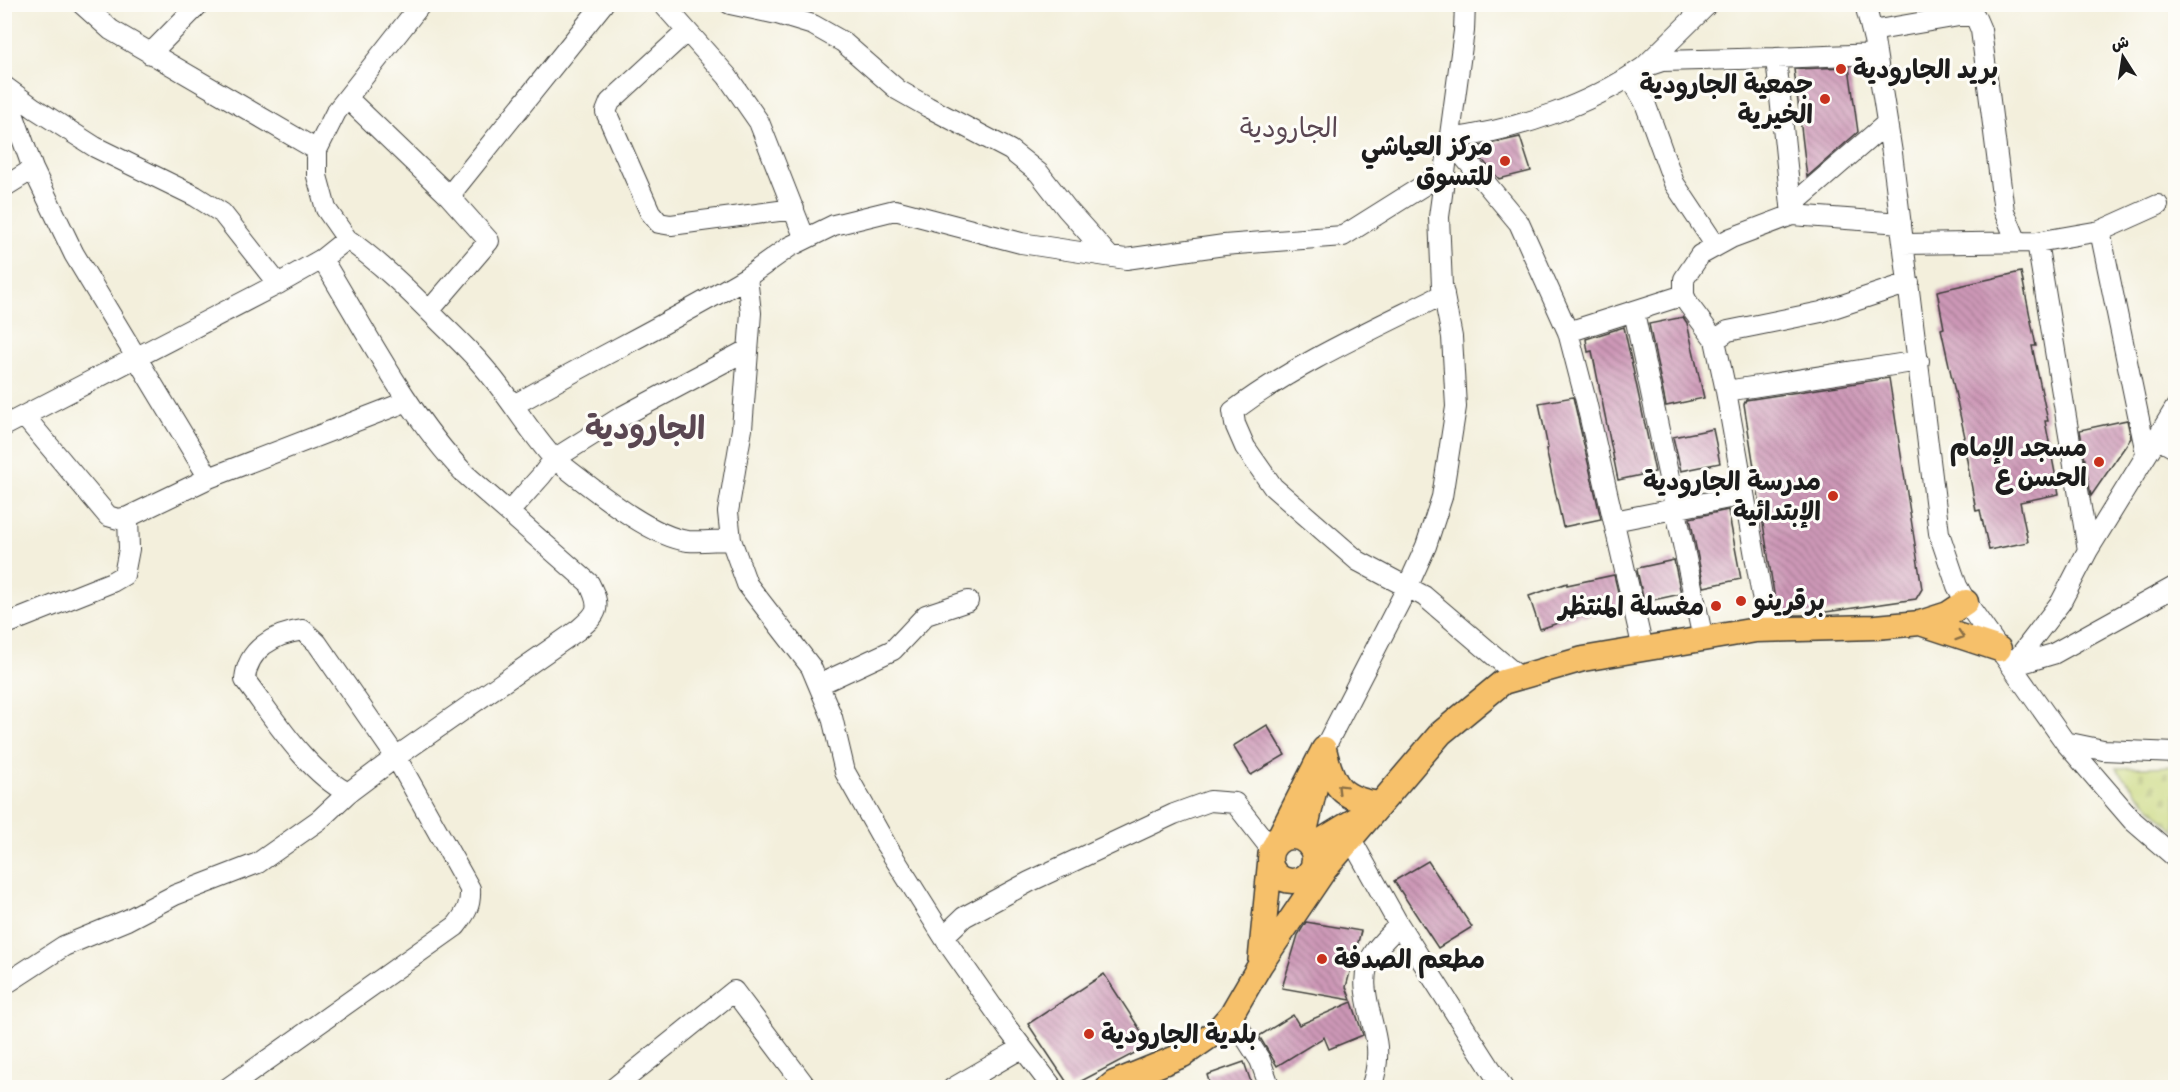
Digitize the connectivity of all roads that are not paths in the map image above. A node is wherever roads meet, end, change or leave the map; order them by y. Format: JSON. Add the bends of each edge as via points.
{"nodes":[{"id":1,"x":82,"y":4,"type":"edge"},
{"id":2,"x":199,"y":4,"type":"edge"},
{"id":3,"x":421,"y":4,"type":"edge"},
{"id":4,"x":603,"y":4,"type":"edge"},
{"id":5,"x":663,"y":4,"type":"edge"},
{"id":6,"x":730,"y":4,"type":"edge"},
{"id":7,"x":1466,"y":4,"type":"edge"},
{"id":8,"x":1708,"y":4,"type":"edge"},
{"id":9,"x":1865,"y":4,"type":"edge"},
{"id":10,"x":687,"y":31,"type":"junction"},
{"id":11,"x":1872,"y":31,"type":"junction"},
{"id":12,"x":150,"y":54,"type":"junction"},
{"id":13,"x":1876,"y":54,"type":"junction"},
{"id":14,"x":1776,"y":58,"type":"junction"},
{"id":15,"x":1637,"y":71,"type":"junction"},
{"id":16,"x":4,"y":87,"type":"edge"},
{"id":17,"x":346,"y":98,"type":"junction"},
{"id":18,"x":1887,"y":123,"type":"junction"},
{"id":19,"x":1449,"y":139,"type":"junction"},
{"id":20,"x":317,"y":150,"type":"junction"},
{"id":21,"x":33,"y":169,"type":"junction"},
{"id":22,"x":1445,"y":172,"type":"junction"},
{"id":23,"x":4,"y":188,"type":"edge"},
{"id":24,"x":449,"y":196,"type":"junction"},
{"id":25,"x":2158,"y":205,"type":"dead end"},
{"id":26,"x":794,"y":209,"type":"junction"},
{"id":27,"x":1791,"y":211,"type":"junction"},
{"id":28,"x":1901,"y":223,"type":"junction"},
{"id":29,"x":2100,"y":231,"type":"junction"},
{"id":30,"x":347,"y":239,"type":"junction"},
{"id":31,"x":805,"y":239,"type":"junction"},
{"id":32,"x":2017,"y":242,"type":"junction"},
{"id":33,"x":2037,"y":242,"type":"junction"},
{"id":34,"x":1904,"y":244,"type":"junction"},
{"id":35,"x":1716,"y":246,"type":"junction"},
{"id":36,"x":1109,"y":256,"type":"junction"},
{"id":37,"x":322,"y":259,"type":"junction"},
{"id":38,"x":747,"y":277,"type":"junction"},
{"id":39,"x":1909,"y":283,"type":"junction"},
{"id":40,"x":278,"y":284,"type":"junction"},
{"id":41,"x":1444,"y":294,"type":"junction"},
{"id":42,"x":1684,"y":295,"type":"junction"},
{"id":43,"x":429,"y":311,"type":"junction"},
{"id":44,"x":1634,"y":312,"type":"junction"},
{"id":45,"x":1568,"y":332,"type":"junction"},
{"id":46,"x":1714,"y":340,"type":"junction"},
{"id":47,"x":747,"y":350,"type":"junction"},
{"id":48,"x":136,"y":359,"type":"junction"},
{"id":49,"x":1918,"y":361,"type":"junction"},
{"id":50,"x":1726,"y":391,"type":"junction"},
{"id":51,"x":408,"y":401,"type":"junction"},
{"id":52,"x":514,"y":405,"type":"junction"},
{"id":53,"x":2175,"y":407,"type":"edge"},
{"id":54,"x":24,"y":416,"type":"junction"},
{"id":55,"x":4,"y":426,"type":"edge"},
{"id":56,"x":2152,"y":446,"type":"junction"},
{"id":57,"x":2175,"y":449,"type":"edge"},
{"id":58,"x":554,"y":459,"type":"junction"},
{"id":59,"x":209,"y":478,"type":"junction"},
{"id":60,"x":1744,"y":495,"type":"junction"},
{"id":61,"x":1676,"y":507,"type":"junction"},
{"id":62,"x":508,"y":512,"type":"junction"},
{"id":63,"x":128,"y":518,"type":"junction"},
{"id":64,"x":1614,"y":521,"type":"junction"},
{"id":65,"x":730,"y":540,"type":"junction"},
{"id":66,"x":2088,"y":550,"type":"junction"},
{"id":67,"x":2175,"y":586,"type":"edge"},
{"id":68,"x":1407,"y":588,"type":"junction"},
{"id":69,"x":968,"y":601,"type":"dead end"},
{"id":70,"x":1966,"y":602,"type":"junction"},
{"id":71,"x":1920,"y":623,"type":"junction"},
{"id":72,"x":4,"y":625,"type":"edge"},
{"id":73,"x":1768,"y":630,"type":"junction"},
{"id":74,"x":1703,"y":639,"type":"junction"},
{"id":75,"x":1643,"y":649,"type":"junction"},
{"id":76,"x":2006,"y":658,"type":"junction"},
{"id":77,"x":1519,"y":677,"type":"junction"},
{"id":78,"x":820,"y":684,"type":"junction"},
{"id":79,"x":2065,"y":742,"type":"junction"},
{"id":80,"x":1324,"y":749,"type":"junction"},
{"id":81,"x":2175,"y":753,"type":"edge"},
{"id":82,"x":396,"y":757,"type":"junction"},
{"id":83,"x":348,"y":793,"type":"junction"},
{"id":84,"x":1380,"y":804,"type":"junction"},
{"id":85,"x":1351,"y":839,"type":"junction"},
{"id":86,"x":1307,"y":843,"type":"junction"},
{"id":87,"x":1272,"y":852,"type":"junction"},
{"id":88,"x":2175,"y":858,"type":"edge"},
{"id":89,"x":1297,"y":880,"type":"junction"},
{"id":90,"x":1298,"y":909,"type":"junction"},
{"id":91,"x":1399,"y":925,"type":"junction"},
{"id":92,"x":944,"y":936,"type":"junction"},
{"id":93,"x":1260,"y":965,"type":"junction"},
{"id":94,"x":4,"y":985,"type":"edge"},
{"id":95,"x":1231,"y":1016,"type":"junction"},
{"id":96,"x":1022,"y":1048,"type":"junction"},
{"id":97,"x":228,"y":1088,"type":"edge"},
{"id":98,"x":614,"y":1088,"type":"edge"},
{"id":99,"x":807,"y":1088,"type":"edge"},
{"id":100,"x":953,"y":1088,"type":"edge"},
{"id":101,"x":1053,"y":1088,"type":"edge"},
{"id":102,"x":1108,"y":1088,"type":"edge"},
{"id":103,"x":1270,"y":1088,"type":"edge"},
{"id":104,"x":1371,"y":1088,"type":"edge"},
{"id":105,"x":1503,"y":1088,"type":"edge"}],
"edges":[{"from":1,"to":12,"type":"street","via":[[111,30]]},
{"from":2,"to":12,"type":"street"},
{"from":3,"to":17,"type":"street"},
{"from":4,"to":24,"type":"street"},
{"from":5,"to":10,"type":"street"},
{"from":6,"to":36,"type":"street","via":[[813,25],[843,42],[898,90],[1010,150],[1039,173]]},
{"from":7,"to":19,"type":"street"},
{"from":8,"to":15,"type":"street"},
{"from":9,"to":11,"type":"street"},
{"from":10,"to":26,"type":"street","via":[[727,76],[759,122]]},
{"from":10,"to":26,"type":"street","via":[[610,102],[606,112],[650,212],[659,223],[671,225]]},
{"from":11,"to":13,"type":"street"},
{"from":11,"to":32,"type":"street","via":[[1975,16],[1981,30],[2004,211]]},
{"from":12,"to":20,"type":"street"},
{"from":13,"to":14,"type":"street"},
{"from":13,"to":18,"type":"street"},
{"from":14,"to":15,"type":"street","via":[[1662,61]]},
{"from":14,"to":27,"type":"street"},
{"from":15,"to":19,"type":"street","via":[[1591,97],[1533,120]]},
{"from":15,"to":35,"type":"street","via":[[1674,183]]},
{"from":16,"to":21,"type":"street"},
{"from":16,"to":40,"type":"street","via":[[95,147],[222,213]]},
{"from":17,"to":20,"type":"street"},
{"from":17,"to":24,"type":"street"},
{"from":18,"to":27,"type":"street"},
{"from":18,"to":28,"type":"street"},
{"from":19,"to":22,"type":"street"},
{"from":19,"to":45,"type":"street","via":[[1519,223]]},
{"from":20,"to":30,"type":"street","via":[[317,176],[326,209]]},
{"from":21,"to":23,"type":"street"},
{"from":21,"to":48,"type":"street","via":[[74,255]]},
{"from":22,"to":36,"type":"street","via":[[1343,237],[1224,245],[1126,259]]},
{"from":22,"to":41,"type":"street","via":[[1439,217]]},
{"from":24,"to":43,"type":"street","via":[[489,241]]},
{"from":25,"to":29,"type":"street"},
{"from":26,"to":31,"type":"street"},
{"from":27,"to":28,"type":"street"},
{"from":27,"to":35,"type":"street"},
{"from":28,"to":34,"type":"street"},
{"from":29,"to":33,"type":"street"},
{"from":29,"to":56,"type":"street"},
{"from":30,"to":37,"type":"street"},
{"from":30,"to":43,"type":"street"},
{"from":31,"to":36,"type":"street","via":[[834,225],[895,210],[1021,243]]},
{"from":31,"to":38,"type":"street"},
{"from":32,"to":33,"type":"street"},
{"from":32,"to":34,"type":"street"},
{"from":33,"to":66,"type":"street"},
{"from":34,"to":39,"type":"street"},
{"from":35,"to":42,"type":"street","via":[[1700,255],[1684,279]]},
{"from":37,"to":40,"type":"street"},
{"from":37,"to":51,"type":"street"},
{"from":38,"to":47,"type":"street","via":[[751,312]]},
{"from":38,"to":52,"type":"street"},
{"from":39,"to":46,"type":"street","via":[[1821,312],[1728,331]]},
{"from":39,"to":49,"type":"street"},
{"from":40,"to":48,"type":"street"},
{"from":41,"to":68,"type":"street","via":[[1452,337],[1456,408],[1442,497]]},
{"from":41,"to":68,"type":"street","via":[[1322,355],[1233,411],[1245,447],[1273,487],[1358,561]]},
{"from":42,"to":44,"type":"street"},
{"from":42,"to":46,"type":"street"},
{"from":43,"to":52,"type":"street","via":[[482,364]]},
{"from":44,"to":45,"type":"street"},
{"from":44,"to":61,"type":"street"},
{"from":45,"to":64,"type":"street"},
{"from":46,"to":50,"type":"street"},
{"from":47,"to":58,"type":"street","via":[[621,417]]},
{"from":47,"to":65,"type":"street","via":[[742,429],[728,512]]},
{"from":48,"to":54,"type":"street"},
{"from":48,"to":59,"type":"street"},
{"from":49,"to":50,"type":"street"},
{"from":49,"to":70,"type":"street","via":[[1939,532]]},
{"from":50,"to":60,"type":"street"},
{"from":51,"to":59,"type":"street"},
{"from":51,"to":62,"type":"street","via":[[465,474]]},
{"from":52,"to":58,"type":"street"},
{"from":53,"to":56,"type":"street"},
{"from":54,"to":55,"type":"street"},
{"from":54,"to":63,"type":"street","via":[[108,516]]},
{"from":56,"to":57,"type":"street"},
{"from":56,"to":66,"type":"street"},
{"from":58,"to":62,"type":"street"},
{"from":58,"to":65,"type":"street","via":[[646,526],[688,541]]},
{"from":59,"to":63,"type":"street"},
{"from":60,"to":61,"type":"street"},
{"from":60,"to":73,"type":"street"},
{"from":61,"to":64,"type":"street"},
{"from":61,"to":74,"type":"street"},
{"from":62,"to":82,"type":"street","via":[[589,584],[597,600],[594,616]]},
{"from":63,"to":72,"type":"street","via":[[129,549],[124,574]]},
{"from":64,"to":75,"type":"street"},
{"from":65,"to":78,"type":"street","via":[[747,584]]},
{"from":66,"to":76,"type":"street","via":[[2061,602]]},
{"from":67,"to":76,"type":"street","via":[[2053,654]]},
{"from":68,"to":77,"type":"street","via":[[1424,597]]},
{"from":68,"to":80,"type":"street"},
{"from":69,"to":78,"type":"street","via":[[926,615],[893,650]]},
{"from":70,"to":71,"type":"main road","via":[[1948,614]]},
{"from":70,"to":76,"type":"street"},
{"from":71,"to":73,"type":"main road"},
{"from":71,"to":76,"type":"main road","one_way":true},
{"from":73,"to":74,"type":"main road"},
{"from":74,"to":75,"type":"main road"},
{"from":75,"to":77,"type":"main road","via":[[1583,659]]},
{"from":76,"to":79,"type":"street"},
{"from":77,"to":84,"type":"main road","via":[[1503,682],[1441,733]]},
{"from":78,"to":92,"type":"street","via":[[845,772]]},
{"from":79,"to":81,"type":"street","via":[[2103,750]]},
{"from":79,"to":88,"type":"street","via":[[2133,821]]},
{"from":84,"to":80,"type":"main road","one_way":true,"via":[[1340,790],[1330,773]]},
{"from":80,"to":86,"type":"main road"},
{"from":80,"to":87,"type":"main road"},
{"from":82,"to":83,"type":"street"},
{"from":82,"to":83,"type":"street","via":[[317,643],[303,630],[287,632],[268,642],[246,667],[245,680],[313,767],[333,786]]},
{"from":82,"to":97,"type":"street","via":[[470,889],[468,911],[456,926]]},
{"from":83,"to":94,"type":"street","via":[[319,820],[258,863],[175,895],[64,946]]},
{"from":84,"to":85,"type":"main road"},
{"from":84,"to":86,"type":"main road"},
{"from":85,"to":90,"type":"main road"},
{"from":85,"to":91,"type":"street"},
{"from":86,"to":87,"type":"main road","via":[[1288,837]]},
{"from":86,"to":89,"type":"main road","via":[[1313,866]]},
{"from":87,"to":89,"type":"main road","via":[[1276,875]]},
{"from":87,"to":92,"type":"street","via":[[1235,803],[1210,801],[1173,814],[1029,882],[964,917]]},
{"from":87,"to":93,"type":"main road"},
{"from":89,"to":90,"type":"main road"},
{"from":90,"to":93,"type":"main road"},
{"from":91,"to":104,"type":"street","via":[[1372,954],[1365,974],[1377,1047],[1377,1073]]},
{"from":91,"to":105,"type":"street"},
{"from":92,"to":96,"type":"street"},
{"from":93,"to":95,"type":"main road"},
{"from":95,"to":102,"type":"main road","via":[[1216,1032],[1183,1054]]},
{"from":95,"to":103,"type":"street","via":[[1260,1060]]},
{"from":96,"to":100,"type":"street"},
{"from":96,"to":101,"type":"street"},
{"from":98,"to":99,"type":"street","via":[[734,992]]}]}
